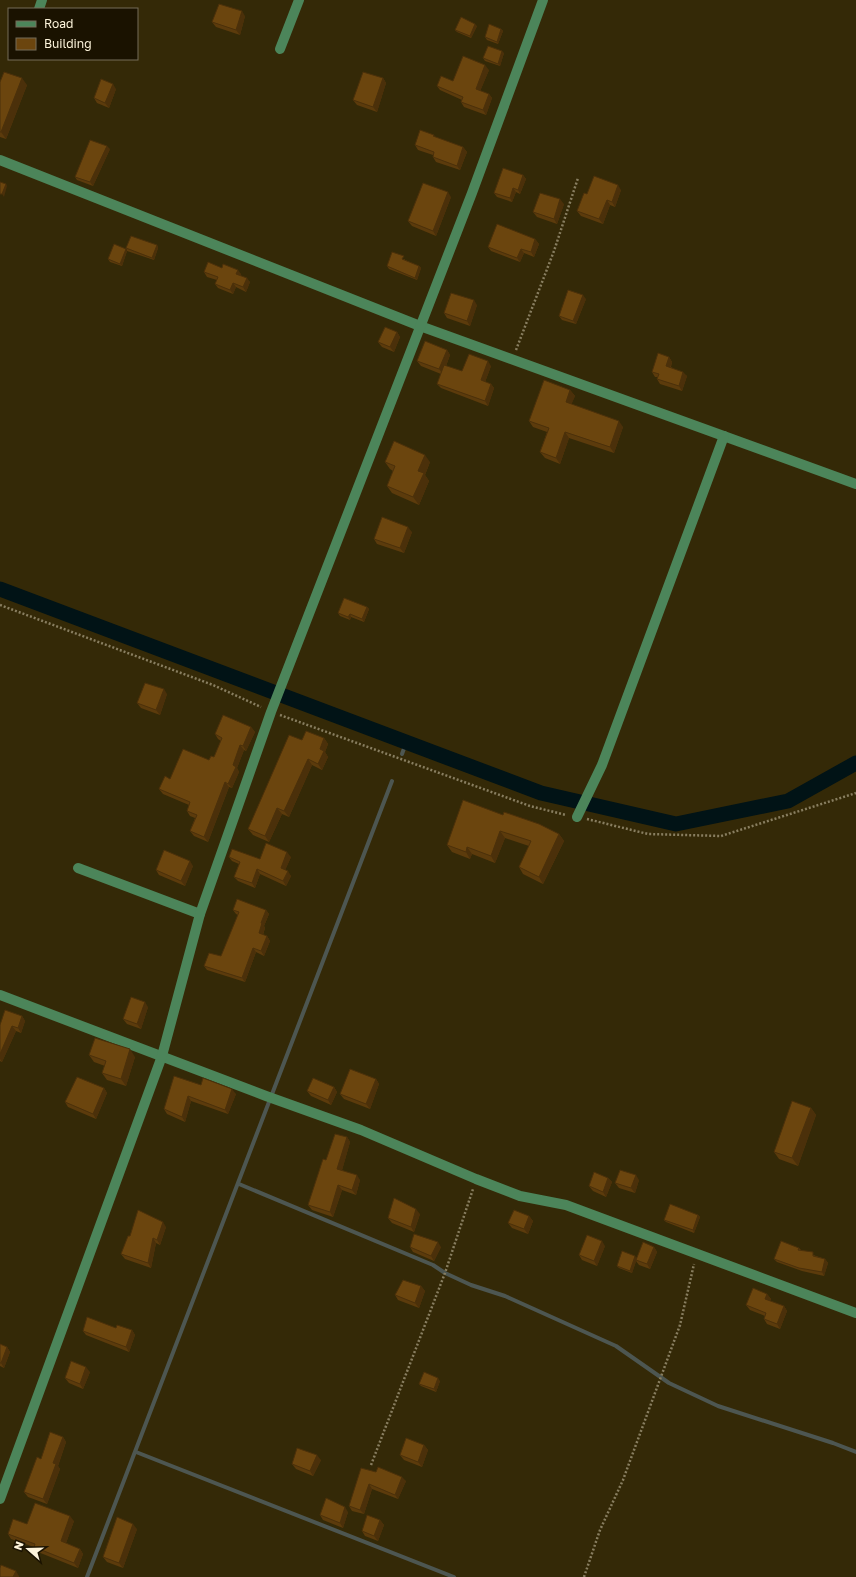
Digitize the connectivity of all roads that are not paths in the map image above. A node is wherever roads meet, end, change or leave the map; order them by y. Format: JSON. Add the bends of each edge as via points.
{"nodes":[{"id":1,"x":299,"y":0,"type":"edge"},
{"id":2,"x":543,"y":0,"type":"edge"},
{"id":3,"x":280,"y":49,"type":"dead end"},
{"id":4,"x":0,"y":160,"type":"edge"},
{"id":5,"x":420,"y":326,"type":"junction"},
{"id":6,"x":724,"y":436,"type":"junction"},
{"id":7,"x":856,"y":484,"type":"edge"},
{"id":8,"x":578,"y":817,"type":"road end"},
{"id":9,"x":78,"y":868,"type":"dead end"},
{"id":10,"x":200,"y":914,"type":"junction"},
{"id":11,"x":0,"y":995,"type":"edge"},
{"id":12,"x":162,"y":1056,"type":"junction"},
{"id":13,"x":856,"y":1313,"type":"edge"},
{"id":14,"x":0,"y":1499,"type":"edge"}],
"edges":[{"from":1,"to":3,"type":"street"},
{"from":2,"to":5,"type":"street"},
{"from":4,"to":5,"type":"street"},
{"from":5,"to":6,"type":"street"},
{"from":5,"to":10,"type":"street","via":[[271,712]]},
{"from":6,"to":7,"type":"street"},
{"from":6,"to":8,"type":"street","via":[[602,766]]},
{"from":9,"to":10,"type":"street"},
{"from":10,"to":12,"type":"street"},
{"from":11,"to":12,"type":"street"},
{"from":12,"to":13,"type":"street","via":[[361,1130],[520,1196],[566,1205]]},
{"from":12,"to":14,"type":"street"}]}
